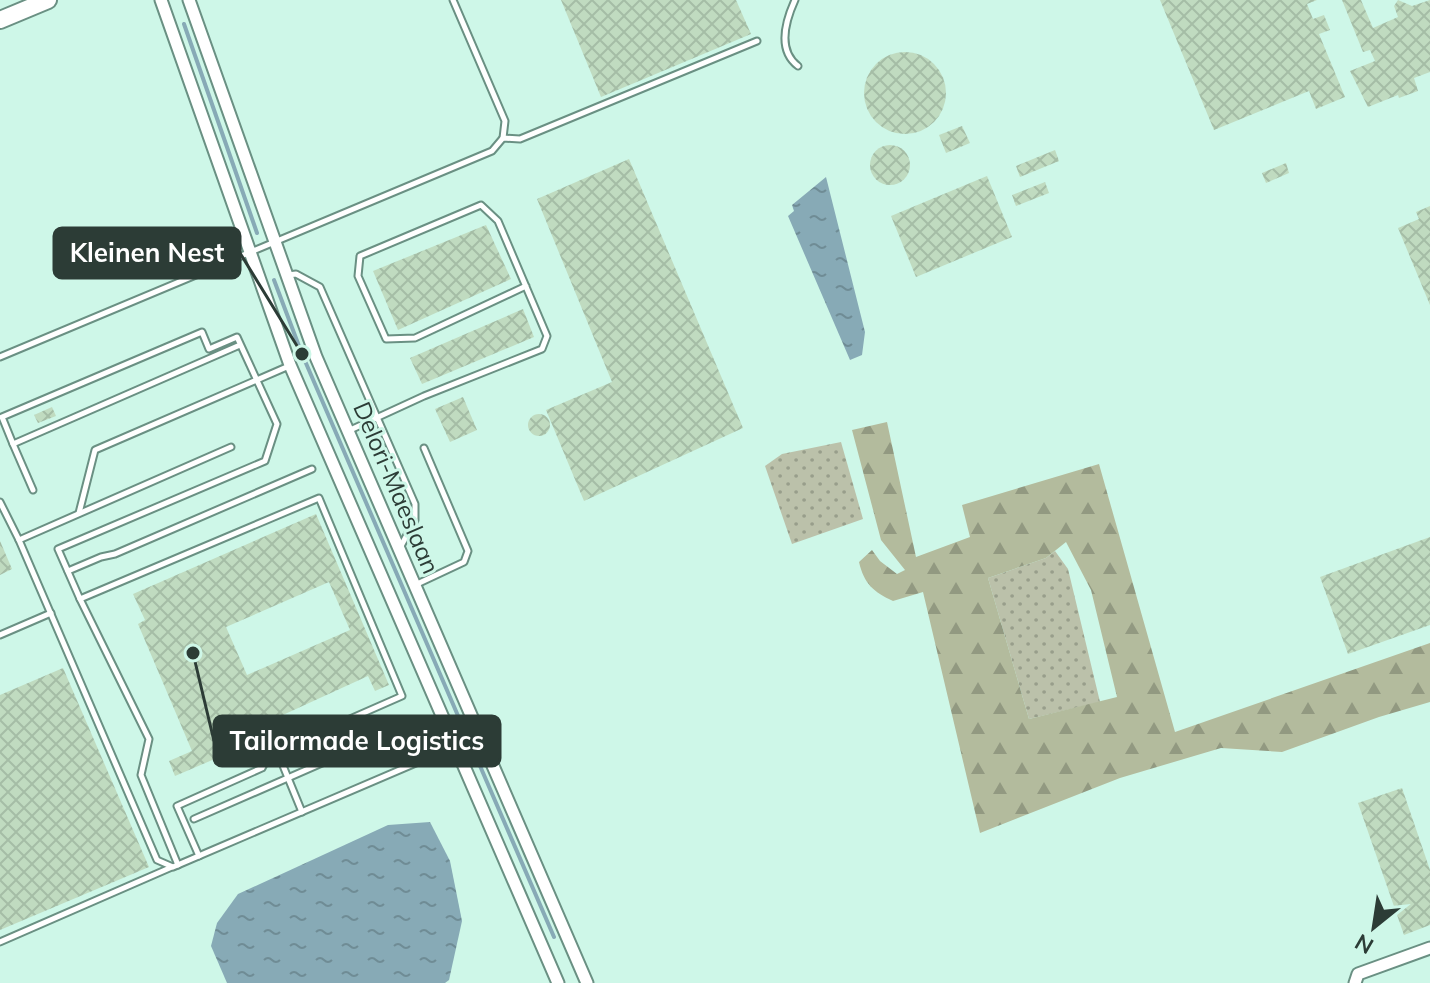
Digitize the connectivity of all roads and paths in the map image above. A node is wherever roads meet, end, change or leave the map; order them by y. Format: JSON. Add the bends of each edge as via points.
{"nodes":[{"id":1,"x":48,"y":0,"type":"edge"},
{"id":2,"x":161,"y":0,"type":"edge"},
{"id":3,"x":189,"y":0,"type":"edge"},
{"id":4,"x":453,"y":0,"type":"edge"},
{"id":5,"x":795,"y":0,"type":"edge"},
{"id":6,"x":0,"y":20,"type":"edge"},
{"id":7,"x":757,"y":41,"type":"dead end"},
{"id":8,"x":798,"y":66,"type":"dead end"},
{"id":9,"x":503,"y":138,"type":"junction"},
{"id":10,"x":275,"y":242,"type":"junction"},
{"id":11,"x":249,"y":251,"type":"junction"},
{"id":12,"x":287,"y":275,"type":"junction"},
{"id":13,"x":526,"y":286,"type":"junction"},
{"id":14,"x":240,"y":345,"type":"junction"},
{"id":15,"x":0,"y":357,"type":"edge"},
{"id":16,"x":290,"y":365,"type":"junction"},
{"id":17,"x":257,"y":377,"type":"junction"},
{"id":18,"x":378,"y":418,"type":"junction"},
{"id":19,"x":347,"y":431,"type":"junction"},
{"id":20,"x":13,"y":444,"type":"junction"},
{"id":21,"x":231,"y":447,"type":"dead end"},
{"id":22,"x":424,"y":448,"type":"dead end"},
{"id":23,"x":312,"y":469,"type":"dead end"},
{"id":24,"x":33,"y":490,"type":"dead end"},
{"id":25,"x":0,"y":502,"type":"edge"},
{"id":26,"x":79,"y":513,"type":"junction"},
{"id":27,"x":19,"y":540,"type":"junction"},
{"id":28,"x":398,"y":550,"type":"junction"},
{"id":29,"x":68,"y":571,"type":"junction"},
{"id":30,"x":414,"y":586,"type":"junction"},
{"id":31,"x":80,"y":599,"type":"junction"},
{"id":32,"x":51,"y":613,"type":"junction"},
{"id":33,"x":0,"y":635,"type":"edge"},
{"id":34,"x":418,"y":721,"type":"dead end"},
{"id":35,"x":479,"y":736,"type":"junction"},
{"id":36,"x":455,"y":746,"type":"junction"},
{"id":37,"x":277,"y":751,"type":"junction"},
{"id":38,"x":289,"y":779,"type":"junction"},
{"id":39,"x":302,"y":812,"type":"junction"},
{"id":40,"x":194,"y":819,"type":"dead end"},
{"id":41,"x":199,"y":856,"type":"junction"},
{"id":42,"x":175,"y":866,"type":"junction"},
{"id":43,"x":0,"y":942,"type":"edge"},
{"id":44,"x":1430,"y":948,"type":"edge"},
{"id":45,"x":558,"y":983,"type":"edge"},
{"id":46,"x":587,"y":983,"type":"edge"},
{"id":47,"x":1355,"y":983,"type":"edge"}],
"edges":[{"from":1,"to":6,"type":"main road"},
{"from":2,"to":11,"type":"street","name":"Delori-Maeslaan"},
{"from":3,"to":10,"type":"street","name":"Delori-Maeslaan"},
{"from":4,"to":9,"type":"lane","via":[[505,121]]},
{"from":5,"to":8,"type":"lane","via":[[787,18],[785,49]]},
{"from":7,"to":9,"type":"lane","via":[[520,139]]},
{"from":9,"to":10,"type":"lane","via":[[492,151]]},
{"from":10,"to":11,"type":"lane"},
{"from":10,"to":12,"type":"street","name":"Delori-Maeslaan"},
{"from":11,"to":15,"type":"lane"},
{"from":11,"to":16,"type":"street","name":"Delori-Maeslaan"},
{"from":12,"to":18,"type":"lane","via":[[296,274],[320,287]]},
{"from":12,"to":19,"type":"street","name":"Delori-Maeslaan"},
{"from":13,"to":13,"type":"lane","via":[[498,221],[481,205],[360,256],[358,276],[386,339],[415,338]]},
{"from":13,"to":18,"type":"lane","via":[[547,336],[542,349]]},
{"from":14,"to":17,"type":"lane"},
{"from":14,"to":20,"type":"lane"},
{"from":14,"to":20,"type":"lane","via":[[237,337],[209,349],[202,332],[2,417]]},
{"from":16,"to":17,"type":"lane"},
{"from":16,"to":36,"type":"street","name":"Delori-Maeslaan"},
{"from":17,"to":26,"type":"lane","via":[[95,450]]},
{"from":17,"to":29,"type":"lane","via":[[277,424],[265,461],[58,549]]},
{"from":18,"to":19,"type":"lane"},
{"from":18,"to":28,"type":"lane","via":[[415,504],[415,520]]},
{"from":19,"to":28,"type":"street","name":"Delori-Maeslaan"},
{"from":20,"to":24,"type":"lane"},
{"from":21,"to":26,"type":"lane"},
{"from":22,"to":30,"type":"lane","via":[[468,551],[464,562]]},
{"from":23,"to":29,"type":"lane"},
{"from":25,"to":27,"type":"lane"},
{"from":26,"to":27,"type":"lane"},
{"from":27,"to":32,"type":"lane"},
{"from":28,"to":30,"type":"street","name":"Delori-Maeslaan"},
{"from":29,"to":31,"type":"lane"},
{"from":30,"to":35,"type":"street","name":"Delori-Maeslaan"},
{"from":31,"to":37,"type":"lane","via":[[319,498],[402,696]]},
{"from":31,"to":42,"type":"lane","via":[[149,739],[141,775]]},
{"from":32,"to":33,"type":"lane"},
{"from":32,"to":42,"type":"lane","via":[[157,860]]},
{"from":34,"to":38,"type":"lane"},
{"from":35,"to":36,"type":"lane"},
{"from":35,"to":46,"type":"street","name":"Delori-Maeslaan"},
{"from":36,"to":39,"type":"lane"},
{"from":36,"to":45,"type":"street","name":"Delori-Maeslaan"},
{"from":37,"to":38,"type":"lane"},
{"from":37,"to":41,"type":"lane","via":[[262,768],[177,806]]},
{"from":38,"to":39,"type":"lane"},
{"from":38,"to":40,"type":"lane"},
{"from":39,"to":41,"type":"lane"},
{"from":41,"to":42,"type":"lane"},
{"from":42,"to":43,"type":"lane"},
{"from":44,"to":47,"type":"street","via":[[1358,974]]}]}
